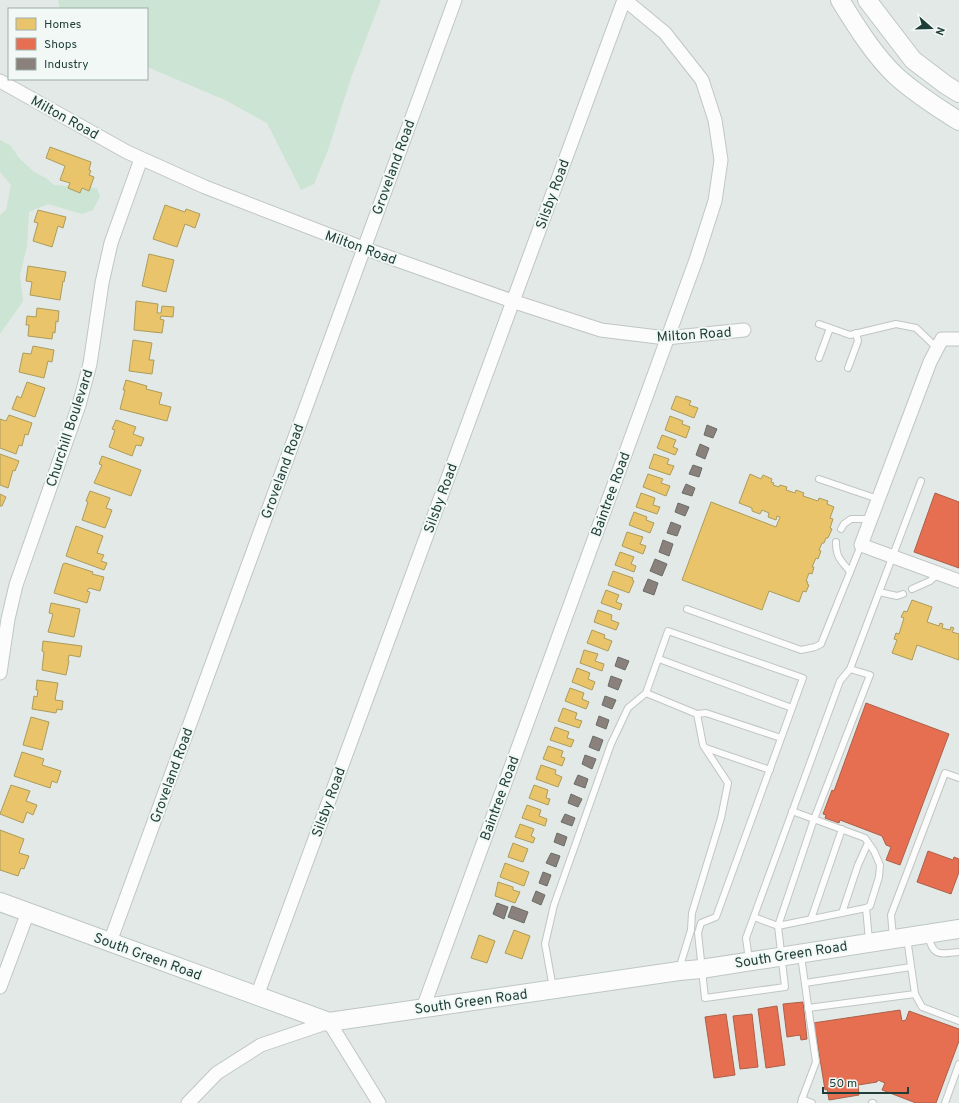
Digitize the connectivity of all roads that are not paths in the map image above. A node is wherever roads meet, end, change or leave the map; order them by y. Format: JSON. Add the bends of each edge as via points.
{"nodes":[{"id":1,"x":455,"y":0,"type":"edge"},
{"id":2,"x":624,"y":0,"type":"edge"},
{"id":3,"x":840,"y":0,"type":"edge"},
{"id":4,"x":867,"y":0,"type":"edge"},
{"id":5,"x":0,"y":81,"type":"edge"},
{"id":6,"x":959,"y":93,"type":"edge"},
{"id":7,"x":959,"y":121,"type":"edge"},
{"id":8,"x":141,"y":159,"type":"junction"},
{"id":9,"x":363,"y":248,"type":"junction"},
{"id":10,"x":512,"y":301,"type":"junction"},
{"id":11,"x":819,"y":324,"type":"dead end"},
{"id":12,"x":830,"y":328,"type":"junction"},
{"id":13,"x":744,"y":330,"type":"dead end"},
{"id":14,"x":856,"y":333,"type":"junction"},
{"id":15,"x":666,"y":338,"type":"junction"},
{"id":16,"x":959,"y":339,"type":"edge"},
{"id":17,"x":937,"y":348,"type":"junction"},
{"id":18,"x":819,"y":358,"type":"dead end"},
{"id":19,"x":848,"y":368,"type":"dead end"},
{"id":20,"x":819,"y":478,"type":"dead end"},
{"id":21,"x":922,"y":481,"type":"dead end"},
{"id":22,"x":878,"y":499,"type":"junction"},
{"id":23,"x":871,"y":519,"type":"junction"},
{"id":24,"x":841,"y":529,"type":"dead end"},
{"id":25,"x":836,"y":542,"type":"dead end"},
{"id":26,"x":861,"y":545,"type":"junction"},
{"id":27,"x":892,"y":556,"type":"junction"},
{"id":28,"x":850,"y":572,"type":"junction"},
{"id":29,"x":938,"y":574,"type":"junction"},
{"id":30,"x":959,"y":581,"type":"edge"},
{"id":31,"x":912,"y":590,"type":"dead end"},
{"id":32,"x":879,"y":592,"type":"junction"},
{"id":33,"x":903,"y":594,"type":"dead end"},
{"id":34,"x":687,"y":609,"type":"dead end"},
{"id":35,"x":659,"y":659,"type":"junction"},
{"id":36,"x":850,"y":669,"type":"junction"},
{"id":37,"x":0,"y":673,"type":"edge"},
{"id":38,"x":646,"y":693,"type":"junction"},
{"id":39,"x":792,"y":708,"type":"junction"},
{"id":40,"x":697,"y":714,"type":"junction"},
{"id":41,"x":781,"y":738,"type":"junction"},
{"id":42,"x":706,"y":748,"type":"junction"},
{"id":43,"x":770,"y":770,"type":"junction"},
{"id":44,"x":959,"y":778,"type":"edge"},
{"id":45,"x":792,"y":811,"type":"junction"},
{"id":46,"x":814,"y":819,"type":"junction"},
{"id":47,"x":842,"y":829,"type":"junction"},
{"id":48,"x":868,"y":843,"type":"junction"},
{"id":49,"x":0,"y":902,"type":"edge"},
{"id":50,"x":866,"y":908,"type":"junction"},
{"id":51,"x":28,"y":912,"type":"junction"},
{"id":52,"x":842,"y":913,"type":"junction"},
{"id":53,"x":754,"y":917,"type":"junction"},
{"id":54,"x":811,"y":919,"type":"junction"},
{"id":55,"x":778,"y":926,"type":"junction"},
{"id":56,"x":959,"y":929,"type":"edge"},
{"id":57,"x":928,"y":934,"type":"junction"},
{"id":58,"x":900,"y":938,"type":"junction"},
{"id":59,"x":110,"y":942,"type":"junction"},
{"id":60,"x":870,"y":942,"type":"junction"},
{"id":61,"x":800,"y":952,"type":"junction"},
{"id":62,"x":959,"y":952,"type":"edge"},
{"id":63,"x":782,"y":955,"type":"junction"},
{"id":64,"x":749,"y":960,"type":"junction"},
{"id":65,"x":911,"y":967,"type":"junction"},
{"id":66,"x":701,"y":969,"type":"junction"},
{"id":67,"x":679,"y":970,"type":"junction"},
{"id":68,"x":805,"y":983,"type":"junction"},
{"id":69,"x":0,"y":987,"type":"edge"},
{"id":70,"x":553,"y":989,"type":"junction"},
{"id":71,"x":915,"y":994,"type":"junction"},
{"id":72,"x":257,"y":996,"type":"junction"},
{"id":73,"x":423,"y":1008,"type":"junction"},
{"id":74,"x":808,"y":1008,"type":"junction"},
{"id":75,"x":959,"y":1021,"type":"edge"},
{"id":76,"x":329,"y":1022,"type":"junction"},
{"id":77,"x":959,"y":1064,"type":"edge"},
{"id":78,"x":801,"y":1101,"type":"edge"},
{"id":79,"x":188,"y":1103,"type":"edge"},
{"id":80,"x":379,"y":1103,"type":"edge"},
{"id":81,"x":812,"y":1103,"type":"edge"},
{"id":82,"x":945,"y":1103,"type":"edge"}],
"edges":[{"from":1,"to":9,"type":"street","name":"Groveland Road"},
{"from":2,"to":10,"type":"street","name":"Silsby Road"},
{"from":2,"to":15,"type":"street","name":"Baintree Road","via":[[665,33],[702,80],[715,120],[721,160],[715,201]]},
{"from":3,"to":7,"type":"main road","via":[[858,29],[896,76]]},
{"from":4,"to":6,"type":"main road","via":[[913,60]]},
{"from":5,"to":8,"type":"street","name":"Milton Road"},
{"from":8,"to":9,"type":"street","name":"Milton Road","via":[[205,187]]},
{"from":8,"to":37,"type":"street","name":"Churchill Boulevard","via":[[111,243],[102,283],[90,364],[79,405],[16,585]]},
{"from":9,"to":10,"type":"street","name":"Milton Road"},
{"from":9,"to":59,"type":"street","name":"Groveland Road"},
{"from":10,"to":15,"type":"street","name":"Milton Road","via":[[601,330]]},
{"from":10,"to":72,"type":"street","name":"Silsby Road"},
{"from":11,"to":12,"type":"lane"},
{"from":12,"to":14,"type":"lane","via":[[850,335]]},
{"from":12,"to":18,"type":"lane"},
{"from":13,"to":15,"type":"street","name":"Milton Road"},
{"from":14,"to":17,"type":"lane","via":[[896,324],[916,328]]},
{"from":14,"to":19,"type":"lane","via":[[858,341]]},
{"from":15,"to":73,"type":"street","name":"Baintree Road"},
{"from":16,"to":17,"type":"street","via":[[942,338]]},
{"from":17,"to":22,"type":"street"},
{"from":20,"to":22,"type":"lane"},
{"from":21,"to":27,"type":"lane"},
{"from":22,"to":23,"type":"street"},
{"from":23,"to":24,"type":"lane","via":[[851,519]]},
{"from":23,"to":26,"type":"street"},
{"from":25,"to":28,"type":"lane","via":[[836,552]]},
{"from":26,"to":27,"type":"street"},
{"from":26,"to":28,"type":"lane"},
{"from":27,"to":29,"type":"street"},
{"from":27,"to":32,"type":"lane"},
{"from":28,"to":34,"type":"lane","via":[[821,644],[815,647],[801,650]]},
{"from":29,"to":30,"type":"street"},
{"from":29,"to":31,"type":"lane"},
{"from":32,"to":33,"type":"lane","via":[[897,596]]},
{"from":32,"to":36,"type":"lane"},
{"from":35,"to":38,"type":"lane"},
{"from":35,"to":39,"type":"lane"},
{"from":35,"to":39,"type":"lane","via":[[668,631],[803,678]]},
{"from":36,"to":45,"type":"lane","via":[[840,681]]},
{"from":36,"to":46,"type":"lane","via":[[870,675]]},
{"from":38,"to":40,"type":"lane"},
{"from":38,"to":70,"type":"lane","via":[[628,708],[611,744],[554,905],[545,944]]},
{"from":39,"to":41,"type":"lane"},
{"from":40,"to":41,"type":"lane","via":[[706,713]]},
{"from":40,"to":42,"type":"lane","via":[[703,745]]},
{"from":41,"to":43,"type":"lane"},
{"from":42,"to":43,"type":"lane"},
{"from":42,"to":67,"type":"lane","via":[[728,783],[721,818],[692,913],[691,930]]},
{"from":43,"to":66,"type":"lane","via":[[716,917],[701,923],[698,933]]},
{"from":44,"to":58,"type":"lane","via":[[945,773],[891,915]]},
{"from":45,"to":46,"type":"lane"},
{"from":45,"to":53,"type":"lane"},
{"from":46,"to":47,"type":"lane"},
{"from":46,"to":55,"type":"lane"},
{"from":47,"to":48,"type":"lane","via":[[864,838]]},
{"from":47,"to":54,"type":"lane"},
{"from":48,"to":50,"type":"lane","via":[[880,865],[880,876],[870,906]]},
{"from":48,"to":52,"type":"lane"},
{"from":49,"to":51,"type":"main road","name":"South Green Road"},
{"from":50,"to":52,"type":"lane"},
{"from":50,"to":60,"type":"lane"},
{"from":51,"to":59,"type":"main road","name":"South Green Road"},
{"from":51,"to":69,"type":"street"},
{"from":52,"to":54,"type":"lane"},
{"from":53,"to":55,"type":"lane"},
{"from":53,"to":64,"type":"lane","via":[[746,938]]},
{"from":54,"to":55,"type":"lane"},
{"from":55,"to":63,"type":"lane"},
{"from":56,"to":57,"type":"main road","name":"South Green Road"},
{"from":57,"to":58,"type":"main road","name":"South Green Road"},
{"from":57,"to":62,"type":"lane","via":[[931,946],[938,952]]},
{"from":58,"to":60,"type":"main road","name":"South Green Road"},
{"from":58,"to":65,"type":"lane"},
{"from":59,"to":72,"type":"main road","name":"South Green Road"},
{"from":60,"to":61,"type":"main road","name":"South Green Road"},
{"from":61,"to":63,"type":"main road","name":"South Green Road"},
{"from":61,"to":68,"type":"lane"},
{"from":63,"to":64,"type":"main road","name":"South Green Road"},
{"from":63,"to":66,"type":"lane","via":[[785,987],[705,998]]},
{"from":64,"to":66,"type":"main road","name":"South Green Road"},
{"from":65,"to":68,"type":"lane"},
{"from":65,"to":71,"type":"lane"},
{"from":66,"to":67,"type":"main road","name":"South Green Road"},
{"from":67,"to":70,"type":"main road","name":"South Green Road"},
{"from":68,"to":74,"type":"lane"},
{"from":70,"to":73,"type":"main road","name":"South Green Road"},
{"from":71,"to":74,"type":"lane"},
{"from":71,"to":75,"type":"lane","via":[[922,1007]]},
{"from":72,"to":76,"type":"main road","name":"South Green Road"},
{"from":73,"to":76,"type":"main road","name":"South Green Road"},
{"from":74,"to":78,"type":"lane","via":[[816,1062]]},
{"from":76,"to":79,"type":"street","via":[[260,1046],[217,1073]]},
{"from":76,"to":80,"type":"street"},
{"from":77,"to":82,"type":"lane"},
{"from":78,"to":81,"type":"lane"}]}
